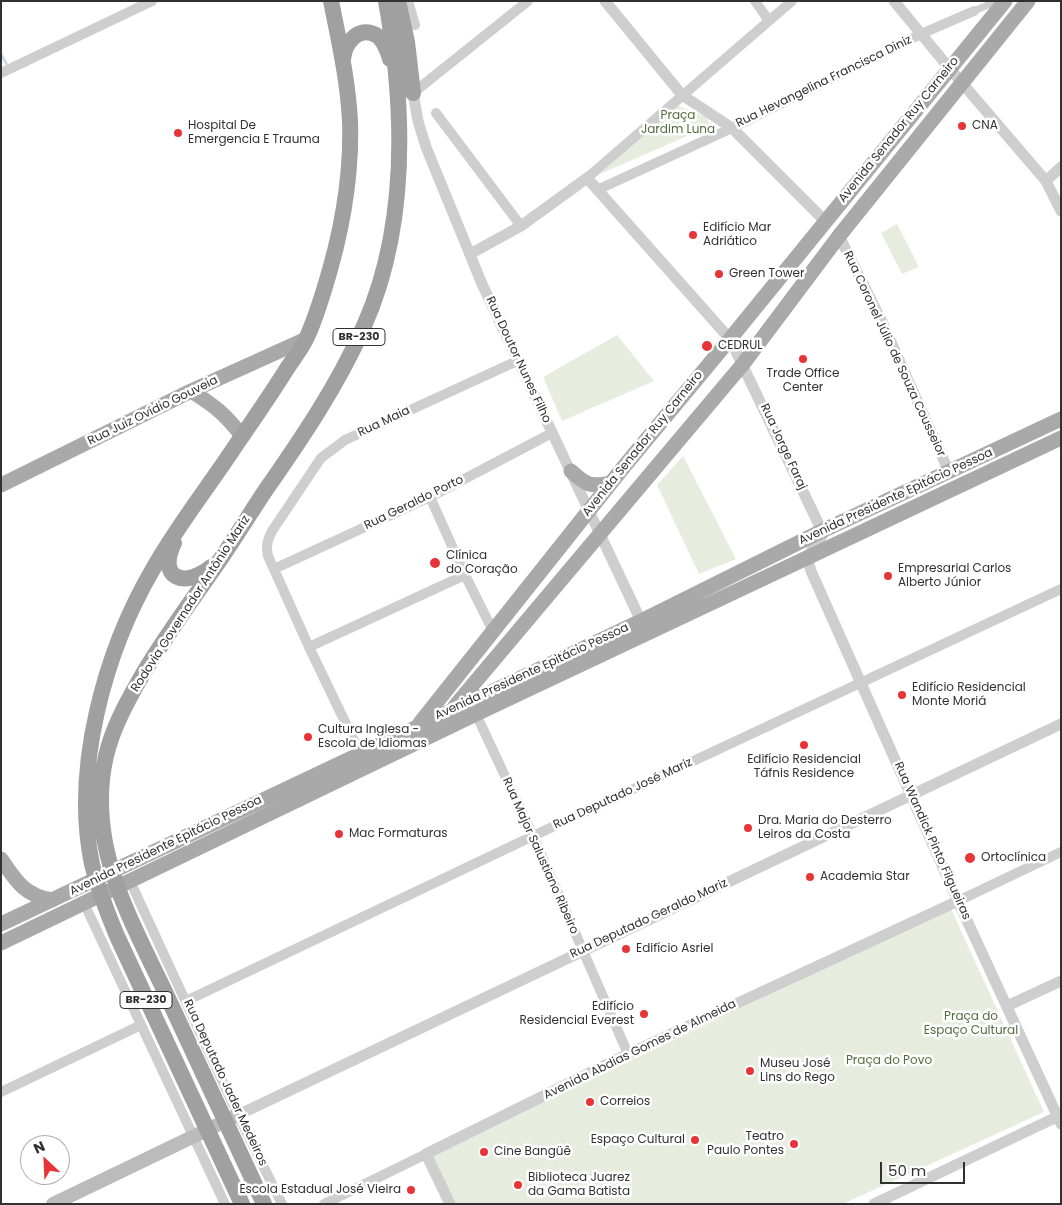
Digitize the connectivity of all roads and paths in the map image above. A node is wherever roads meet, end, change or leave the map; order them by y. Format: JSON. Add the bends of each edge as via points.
{"nodes":[{"id":1,"x":152,"y":1,"type":"edge"},
{"id":2,"x":331,"y":1,"type":"edge"},
{"id":3,"x":386,"y":1,"type":"edge"},
{"id":4,"x":398,"y":1,"type":"edge"},
{"id":5,"x":408,"y":1,"type":"edge"},
{"id":6,"x":528,"y":1,"type":"edge"},
{"id":7,"x":605,"y":1,"type":"edge"},
{"id":8,"x":755,"y":1,"type":"edge"},
{"id":9,"x":792,"y":1,"type":"edge"},
{"id":10,"x":894,"y":1,"type":"edge"},
{"id":11,"x":997,"y":1,"type":"edge"},
{"id":12,"x":1005,"y":1,"type":"edge"},
{"id":13,"x":1028,"y":1,"type":"edge"},
{"id":14,"x":974,"y":11,"type":"joint"},
{"id":15,"x":770,"y":21,"type":"junction"},
{"id":16,"x":416,"y":25,"type":"dead end"},
{"id":17,"x":921,"y":34,"type":"junction"},
{"id":18,"x":344,"y":67,"type":"junction"},
{"id":19,"x":950,"y":69,"type":"junction"},
{"id":20,"x":1,"y":73,"type":"edge"},
{"id":21,"x":962,"y":84,"type":"junction"},
{"id":22,"x":405,"y":90,"type":"junction"},
{"id":23,"x":682,"y":95,"type":"junction"},
{"id":24,"x":436,"y":113,"type":"dead end"},
{"id":25,"x":732,"y":128,"type":"junction"},
{"id":26,"x":1061,"y":167,"type":"edge"},
{"id":27,"x":587,"y":178,"type":"junction"},
{"id":28,"x":1046,"y":181,"type":"junction"},
{"id":29,"x":597,"y":190,"type":"junction"},
{"id":30,"x":1061,"y":211,"type":"edge"},
{"id":31,"x":825,"y":221,"type":"junction"},
{"id":32,"x":521,"y":226,"type":"junction"},
{"id":33,"x":839,"y":236,"type":"junction"},
{"id":34,"x":470,"y":254,"type":"junction"},
{"id":35,"x":306,"y":339,"type":"junction"},
{"id":36,"x":730,"y":339,"type":"junction"},
{"id":37,"x":517,"y":361,"type":"junction"},
{"id":38,"x":743,"y":364,"type":"junction"},
{"id":39,"x":191,"y":391,"type":"junction"},
{"id":40,"x":1061,"y":418,"type":"edge"},
{"id":41,"x":552,"y":434,"type":"junction"},
{"id":42,"x":242,"y":436,"type":"junction"},
{"id":43,"x":1061,"y":438,"type":"edge"},
{"id":44,"x":571,"y":471,"type":"junction"},
{"id":45,"x":949,"y":472,"type":"junction"},
{"id":46,"x":610,"y":483,"type":"junction"},
{"id":47,"x":1,"y":485,"type":"edge"},
{"id":48,"x":430,"y":497,"type":"junction"},
{"id":49,"x":590,"y":509,"type":"junction"},
{"id":50,"x":188,"y":517,"type":"junction"},
{"id":51,"x":822,"y":531,"type":"junction"},
{"id":52,"x":600,"y":534,"type":"junction"},
{"id":53,"x":791,"y":547,"type":"junction"},
{"id":54,"x":224,"y":554,"type":"junction"},
{"id":55,"x":802,"y":559,"type":"junction"},
{"id":56,"x":274,"y":569,"type":"junction"},
{"id":57,"x":464,"y":575,"type":"junction"},
{"id":58,"x":1061,"y":589,"type":"edge"},
{"id":59,"x":641,"y":621,"type":"junction"},
{"id":60,"x":493,"y":631,"type":"junction"},
{"id":61,"x":309,"y":647,"type":"junction"},
{"id":62,"x":860,"y":683,"type":"junction"},
{"id":63,"x":452,"y":710,"type":"junction"},
{"id":64,"x":476,"y":714,"type":"junction"},
{"id":65,"x":1061,"y":724,"type":"edge"},
{"id":66,"x":417,"y":726,"type":"junction"},
{"id":67,"x":440,"y":731,"type":"junction"},
{"id":68,"x":360,"y":753,"type":"junction"},
{"id":69,"x":911,"y":795,"type":"junction"},
{"id":70,"x":533,"y":836,"type":"junction"},
{"id":71,"x":1061,"y":852,"type":"edge"},
{"id":72,"x":1,"y":859,"type":"edge"},
{"id":73,"x":128,"y":882,"type":"junction"},
{"id":74,"x":52,"y":900,"type":"junction"},
{"id":75,"x":958,"y":901,"type":"junction"},
{"id":76,"x":84,"y":904,"type":"junction"},
{"id":77,"x":1,"y":924,"type":"edge"},
{"id":78,"x":1,"y":943,"type":"edge"},
{"id":79,"x":582,"y":951,"type":"junction"},
{"id":80,"x":1061,"y":981,"type":"edge"},
{"id":81,"x":186,"y":1002,"type":"junction"},
{"id":82,"x":1007,"y":1006,"type":"junction"},
{"id":83,"x":141,"y":1024,"type":"junction"},
{"id":84,"x":628,"y":1054,"type":"junction"},
{"id":85,"x":1,"y":1092,"type":"edge"},
{"id":86,"x":238,"y":1115,"type":"junction"},
{"id":87,"x":1060,"y":1119,"type":"edge"},
{"id":88,"x":193,"y":1137,"type":"junction"},
{"id":89,"x":426,"y":1154,"type":"junction"},
{"id":90,"x":52,"y":1204,"type":"edge"},
{"id":91,"x":225,"y":1204,"type":"edge"},
{"id":92,"x":242,"y":1204,"type":"edge"},
{"id":93,"x":264,"y":1204,"type":"edge"},
{"id":94,"x":282,"y":1204,"type":"edge"},
{"id":95,"x":324,"y":1204,"type":"edge"},
{"id":96,"x":450,"y":1204,"type":"edge"},
{"id":97,"x":874,"y":1204,"type":"edge"}],
"edges":[{"from":1,"to":20,"type":"street"},
{"from":2,"to":18,"type":"highway","number":"BR-230"},
{"from":3,"to":22,"type":"highway","name":"Rodovia Governador Antônio Mariz","number":"BR-230"},
{"from":4,"to":22,"type":"highway","via":[[407,42]]},
{"from":5,"to":16,"type":"street"},
{"from":6,"to":22,"type":"street"},
{"from":7,"to":23,"type":"street"},
{"from":8,"to":15,"type":"street"},
{"from":9,"to":15,"type":"street"},
{"from":10,"to":17,"type":"street"},
{"from":11,"to":14,"type":"street","name":"Rua Hevangelina Francisca Diniz"},
{"from":12,"to":19,"type":"main road","name":"Avenida Senador Ruy Carneiro"},
{"from":13,"to":21,"type":"main road","name":"Avenida Senador Ruy Carneiro"},
{"from":14,"to":17,"type":"street","name":"Rua Hevangelina Francisca Diniz"},
{"from":15,"to":23,"type":"street"},
{"from":17,"to":19,"type":"street"},
{"from":17,"to":25,"type":"street","name":"Rua Hevangelina Francisca Diniz"},
{"from":18,"to":22,"type":"highway","via":[[344,54],[352,38],[363,32],[376,35],[382,41]]},
{"from":18,"to":35,"type":"highway","number":"BR-230","via":[[350,121],[348,186],[336,253]]},
{"from":19,"to":21,"type":"street"},
{"from":19,"to":31,"type":"main road","name":"Avenida Senador Ruy Carneiro"},
{"from":21,"to":28,"type":"street"},
{"from":21,"to":33,"type":"main road","name":"Avenida Senador Ruy Carneiro"},
{"from":22,"to":34,"type":"street","name":"Rua Doutor Nunes Filho"},
{"from":22,"to":54,"type":"highway","name":"Rodovia Governador Antônio Mariz","number":"BR-230","via":[[391,242],[365,325],[315,419]]},
{"from":23,"to":25,"type":"street"},
{"from":23,"to":27,"type":"street"},
{"from":24,"to":32,"type":"street"},
{"from":25,"to":29,"type":"street","name":"Rua Hevangelina Francisca Diniz"},
{"from":25,"to":31,"type":"street"},
{"from":26,"to":28,"type":"street"},
{"from":27,"to":29,"type":"street","name":"Rua Jorge Faraj"},
{"from":27,"to":32,"type":"street"},
{"from":28,"to":30,"type":"street"},
{"from":29,"to":36,"type":"street","name":"Rua Jorge Faraj"},
{"from":31,"to":36,"type":"main road","name":"Avenida Senador Ruy Carneiro"},
{"from":32,"to":34,"type":"street"},
{"from":33,"to":38,"type":"main road","name":"Avenida Senador Ruy Carneiro"},
{"from":33,"to":45,"type":"street","name":"Rua Coronel Júlio de Souza Cousseior","via":[[883,324]]},
{"from":34,"to":37,"type":"street","name":"Rua Doutor Nunes Filho"},
{"from":35,"to":39,"type":"main road","name":"Rua Juiz Ovídio Gouveia"},
{"from":35,"to":42,"type":"highway","number":"BR-230"},
{"from":36,"to":38,"type":"street","name":"Rua Jorge Faraj"},
{"from":36,"to":46,"type":"main road","name":"Avenida Senador Ruy Carneiro"},
{"from":37,"to":41,"type":"street","name":"Rua Doutor Nunes Filho"},
{"from":37,"to":56,"type":"street","name":"Rua Maia","via":[[344,440],[321,458],[267,541],[266,548]]},
{"from":38,"to":51,"type":"street","name":"Rua Jorge Faraj"},
{"from":38,"to":52,"type":"main road","name":"Avenida Senador Ruy Carneiro"},
{"from":39,"to":42,"type":"main road","via":[[216,407]]},
{"from":39,"to":47,"type":"main road","name":"Rua Juiz Ovídio Gouveia"},
{"from":40,"to":45,"type":"main road","name":"Avenida Presidente Epitácio Pessoa"},
{"from":41,"to":44,"type":"street","name":"Rua Doutor Nunes Filho"},
{"from":41,"to":48,"type":"street","name":"Rua Geraldo Porto"},
{"from":42,"to":50,"type":"highway","number":"BR-230"},
{"from":43,"to":55,"type":"main road","name":"Avenida Presidente Epitácio Pessoa"},
{"from":44,"to":46,"type":"main road","via":[[590,485]]},
{"from":44,"to":49,"type":"street","name":"Rua Doutor Nunes Filho"},
{"from":45,"to":51,"type":"main road","name":"Avenida Presidente Epitácio Pessoa"},
{"from":46,"to":49,"type":"main road","name":"Avenida Senador Ruy Carneiro"},
{"from":48,"to":56,"type":"street","name":"Rua Geraldo Porto"},
{"from":48,"to":57,"type":"street"},
{"from":49,"to":52,"type":"street","name":"Rua Doutor Nunes Filho"},
{"from":49,"to":60,"type":"main road","name":"Avenida Senador Ruy Carneiro"},
{"from":50,"to":54,"type":"highway","via":[[170,551],[169,565],[173,573],[182,579],[195,578]]},
{"from":50,"to":92,"type":"highway","number":"BR-230","via":[[135,601],[104,686],[91,737],[86,785],[87,827],[96,880],[117,936]]},
{"from":51,"to":53,"type":"main road","name":"Avenida Presidente Epitácio Pessoa"},
{"from":51,"to":55,"type":"street","via":[[822,536]]},
{"from":52,"to":59,"type":"street","name":"Rua Doutor Nunes Filho"},
{"from":52,"to":63,"type":"main road","name":"Avenida Senador Ruy Carneiro"},
{"from":53,"to":55,"type":"main road"},
{"from":53,"to":59,"type":"main road","name":"Avenida Presidente Epitácio Pessoa"},
{"from":54,"to":93,"type":"highway","name":"Rodovia Governador Antônio Mariz","number":"BR-230","via":[[130,695],[114,729],[100,789],[105,846],[130,917]]},
{"from":55,"to":62,"type":"street","name":"Rua Wandick Pinto Filgueiras","via":[[811,572]]},
{"from":55,"to":64,"type":"main road","name":"Avenida Presidente Epitácio Pessoa"},
{"from":56,"to":61,"type":"street","name":"Rua Maia"},
{"from":57,"to":60,"type":"street"},
{"from":57,"to":61,"type":"street"},
{"from":58,"to":62,"type":"street","name":"Rua Deputado José Mariz"},
{"from":59,"to":63,"type":"main road","name":"Avenida Presidente Epitácio Pessoa"},
{"from":60,"to":66,"type":"main road","name":"Avenida Senador Ruy Carneiro"},
{"from":61,"to":68,"type":"street","name":"Rua Maia"},
{"from":62,"to":69,"type":"street","name":"Rua Wandick Pinto Filgueiras"},
{"from":62,"to":70,"type":"street","name":"Rua Deputado José Mariz"},
{"from":63,"to":66,"type":"main road","name":"Avenida Presidente Epitácio Pessoa"},
{"from":63,"to":67,"type":"main road","name":"Avenida Senador Ruy Carneiro"},
{"from":64,"to":67,"type":"main road","name":"Avenida Presidente Epitácio Pessoa"},
{"from":64,"to":70,"type":"street","name":"Rua Major Salustiano Ribeiro"},
{"from":65,"to":69,"type":"street","name":"Rua Deputado Geraldo Mariz"},
{"from":66,"to":68,"type":"main road","name":"Avenida Presidente Epitácio Pessoa"},
{"from":67,"to":73,"type":"main road","name":"Avenida Presidente Epitácio Pessoa"},
{"from":68,"to":74,"type":"main road","name":"Avenida Presidente Epitácio Pessoa"},
{"from":69,"to":75,"type":"street","name":"Rua Wandick Pinto Filgueiras"},
{"from":69,"to":79,"type":"street","name":"Rua Deputado Geraldo Mariz"},
{"from":70,"to":79,"type":"street","name":"Rua Major Salustiano Ribeiro"},
{"from":70,"to":81,"type":"street","name":"Rua Deputado José Mariz"},
{"from":71,"to":75,"type":"street"},
{"from":72,"to":74,"type":"main road","via":[[26,890],[39,898]]},
{"from":73,"to":76,"type":"main road","name":"Avenida Presidente Epitácio Pessoa"},
{"from":73,"to":81,"type":"street","name":"Rua Deputado Jader Medeiros"},
{"from":74,"to":77,"type":"main road","name":"Avenida Presidente Epitácio Pessoa"},
{"from":75,"to":82,"type":"street","name":"Rua Wandick Pinto Filgueiras"},
{"from":75,"to":84,"type":"street","name":"Avenida Abdias Gomes de Almeida"},
{"from":76,"to":78,"type":"main road","name":"Avenida Presidente Epitácio Pessoa"},
{"from":76,"to":83,"type":"street"},
{"from":79,"to":84,"type":"street","name":"Rua Major Salustiano Ribeiro"},
{"from":79,"to":86,"type":"street","name":"Rua Deputado Geraldo Mariz"},
{"from":80,"to":82,"type":"street"},
{"from":81,"to":86,"type":"street","name":"Rua Deputado Jader Medeiros"},
{"from":82,"to":87,"type":"street","name":"Rua Wandick Pinto Filgueiras"},
{"from":83,"to":85,"type":"street"},
{"from":83,"to":88,"type":"street"},
{"from":84,"to":89,"type":"street","name":"Avenida Abdias Gomes de Almeida"},
{"from":86,"to":88,"type":"main road"},
{"from":86,"to":94,"type":"street","name":"Rua Deputado Jader Medeiros"},
{"from":87,"to":97,"type":"street"},
{"from":88,"to":90,"type":"main road"},
{"from":88,"to":91,"type":"street"},
{"from":89,"to":95,"type":"street","name":"Avenida Abdias Gomes de Almeida"},
{"from":89,"to":96,"type":"street"}]}
